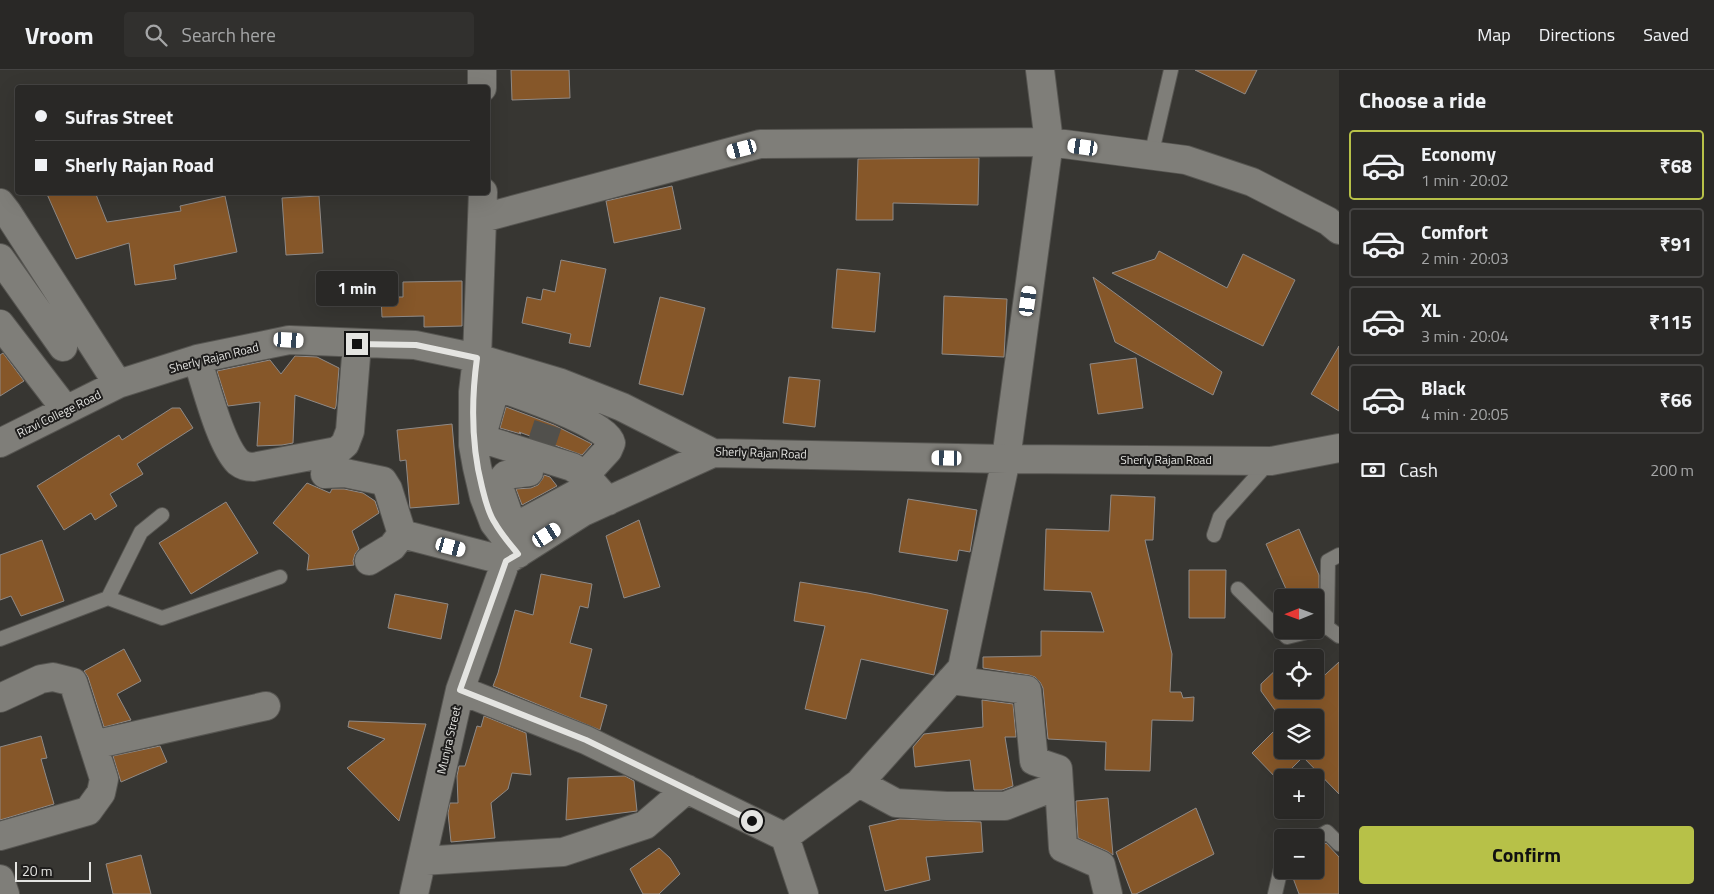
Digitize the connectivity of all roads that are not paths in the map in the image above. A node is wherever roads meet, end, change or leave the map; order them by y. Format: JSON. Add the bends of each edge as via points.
{"nodes":[{"id":1,"x":482,"y":70,"type":"edge"},
{"id":2,"x":1040,"y":70,"type":"edge"},
{"id":3,"x":1171,"y":70,"type":"edge"},
{"id":4,"x":482,"y":85,"type":"edge"},
{"id":5,"x":1049,"y":142,"type":"junction"},
{"id":6,"x":1151,"y":156,"type":"junction"},
{"id":7,"x":0,"y":204,"type":"edge"},
{"id":8,"x":483,"y":206,"type":"edge"},
{"id":9,"x":1339,"y":230,"type":"edge"},
{"id":10,"x":0,"y":258,"type":"edge"},
{"id":11,"x":0,"y":324,"type":"edge"},
{"id":12,"x":357,"y":344,"type":"junction"},
{"id":13,"x":63,"y":347,"type":"dead end"},
{"id":14,"x":197,"y":359,"type":"junction"},
{"id":15,"x":492,"y":370,"type":"junction"},
{"id":16,"x":118,"y":384,"type":"junction"},
{"id":17,"x":555,"y":401,"type":"junction"},
{"id":18,"x":622,"y":407,"type":"junction"},
{"id":19,"x":66,"y":410,"type":"junction"},
{"id":20,"x":607,"y":435,"type":"junction"},
{"id":21,"x":0,"y":443,"type":"edge"},
{"id":22,"x":1339,"y":448,"type":"edge"},
{"id":23,"x":713,"y":453,"type":"junction"},
{"id":24,"x":535,"y":459,"type":"junction"},
{"id":25,"x":1006,"y":459,"type":"junction"},
{"id":26,"x":1271,"y":461,"type":"junction"},
{"id":27,"x":325,"y":474,"type":"dead end"},
{"id":28,"x":577,"y":491,"type":"junction"},
{"id":29,"x":162,"y":515,"type":"dead end"},
{"id":30,"x":402,"y":534,"type":"junction"},
{"id":31,"x":1214,"y":535,"type":"dead end"},
{"id":32,"x":504,"y":548,"type":"junction"},
{"id":33,"x":1339,"y":555,"type":"edge"},
{"id":34,"x":369,"y":561,"type":"dead end"},
{"id":35,"x":280,"y":577,"type":"dead end"},
{"id":36,"x":1238,"y":588,"type":"dead end"},
{"id":37,"x":108,"y":598,"type":"junction"},
{"id":38,"x":1327,"y":627,"type":"junction"},
{"id":39,"x":1339,"y":636,"type":"edge"},
{"id":40,"x":0,"y":640,"type":"edge"},
{"id":41,"x":951,"y":680,"type":"junction"},
{"id":42,"x":460,"y":690,"type":"junction"},
{"id":43,"x":0,"y":698,"type":"edge"},
{"id":44,"x":266,"y":706,"type":"dead end"},
{"id":45,"x":93,"y":745,"type":"junction"},
{"id":46,"x":859,"y":783,"type":"junction"},
{"id":47,"x":1059,"y":784,"type":"junction"},
{"id":48,"x":688,"y":789,"type":"junction"},
{"id":49,"x":1324,"y":834,"type":"edge"},
{"id":50,"x":0,"y":836,"type":"edge"},
{"id":51,"x":785,"y":837,"type":"junction"},
{"id":52,"x":1339,"y":844,"type":"edge"},
{"id":53,"x":422,"y":861,"type":"junction"},
{"id":54,"x":0,"y":879,"type":"edge"},
{"id":55,"x":1278,"y":879,"type":"edge"},
{"id":56,"x":5,"y":894,"type":"edge"},
{"id":57,"x":414,"y":894,"type":"edge"},
{"id":58,"x":804,"y":894,"type":"edge"},
{"id":59,"x":1108,"y":894,"type":"edge"},
{"id":60,"x":1275,"y":894,"type":"edge"}],
"edges":[{"from":1,"to":4,"type":"street"},
{"from":2,"to":5,"type":"street"},
{"from":3,"to":6,"type":"lane"},
{"from":5,"to":6,"type":"street"},
{"from":5,"to":8,"type":"street","via":[[760,144]]},
{"from":5,"to":25,"type":"street"},
{"from":6,"to":9,"type":"street","via":[[1186,160],[1252,182],[1328,221]]},
{"from":7,"to":16,"type":"street"},
{"from":8,"to":15,"type":"street"},
{"from":10,"to":13,"type":"street"},
{"from":11,"to":19,"type":"street"},
{"from":12,"to":14,"type":"street","name":"Sherly Rajan Road","via":[[289,340]]},
{"from":12,"to":14,"type":"street","via":[[350,431],[345,444],[337,451],[253,467],[238,462],[225,442]]},
{"from":12,"to":15,"type":"street","name":"Sherly Rajan Road","via":[[416,345]]},
{"from":14,"to":16,"type":"street","name":"Sherly Rajan Road"},
{"from":15,"to":17,"type":"street","name":"Sherly Rajan Road"},
{"from":15,"to":24,"type":"street","via":[[484,436],[486,440]]},
{"from":15,"to":32,"type":"street","via":[[473,392],[474,452],[484,497]]},
{"from":16,"to":19,"type":"street","name":"Rizvi College Road"},
{"from":17,"to":18,"type":"street","name":"Sherly Rajan Road"},
{"from":17,"to":20,"type":"street"},
{"from":18,"to":20,"type":"street"},
{"from":18,"to":23,"type":"street","name":"Sherly Rajan Road"},
{"from":19,"to":21,"type":"street","name":"Rizvi College Road"},
{"from":20,"to":28,"type":"street","via":[[611,443],[608,450]]},
{"from":22,"to":26,"type":"street","name":"Sherly Rajan Road"},
{"from":23,"to":25,"type":"street","name":"Sherly Rajan Road"},
{"from":23,"to":28,"type":"street","via":[[608,501]]},
{"from":24,"to":28,"type":"street","via":[[572,467]]},
{"from":24,"to":32,"type":"street","via":[[502,479],[500,490],[511,526]]},
{"from":25,"to":26,"type":"street","name":"Sherly Rajan Road"},
{"from":25,"to":41,"type":"street","via":[[962,668]]},
{"from":26,"to":31,"type":"lane","via":[[1220,517]]},
{"from":27,"to":30,"type":"street","via":[[345,473],[383,482]]},
{"from":28,"to":32,"type":"street"},
{"from":29,"to":37,"type":"lane","via":[[142,532]]},
{"from":30,"to":32,"type":"street"},
{"from":30,"to":34,"type":"street","via":[[392,546]]},
{"from":32,"to":42,"type":"street","name":"Munjra Street"},
{"from":33,"to":38,"type":"lane","via":[[1328,561]]},
{"from":35,"to":37,"type":"lane","via":[[162,618]]},
{"from":36,"to":38,"type":"lane","via":[[1286,637]]},
{"from":37,"to":40,"type":"lane"},
{"from":38,"to":39,"type":"lane"},
{"from":41,"to":46,"type":"street"},
{"from":41,"to":47,"type":"street","via":[[1027,690],[1034,761],[1058,768]]},
{"from":42,"to":48,"type":"street","via":[[586,740]]},
{"from":42,"to":53,"type":"street","name":"Munjra Street"},
{"from":43,"to":45,"type":"street","via":[[41,679],[53,677],[73,682]]},
{"from":44,"to":45,"type":"street"},
{"from":45,"to":50,"type":"street","via":[[104,779],[101,793],[88,812]]},
{"from":46,"to":47,"type":"street","via":[[896,803],[947,806],[1006,806]]},
{"from":46,"to":51,"type":"street"},
{"from":47,"to":59,"type":"street","via":[[1063,848],[1101,865]]},
{"from":48,"to":51,"type":"street"},
{"from":48,"to":53,"type":"street","via":[[645,825],[563,852]]},
{"from":49,"to":52,"type":"lane","via":[[1327,832]]},
{"from":51,"to":58,"type":"street"},
{"from":53,"to":57,"type":"street","name":"Munjra Street"},
{"from":54,"to":56,"type":"street"},
{"from":55,"to":60,"type":"lane"}]}
